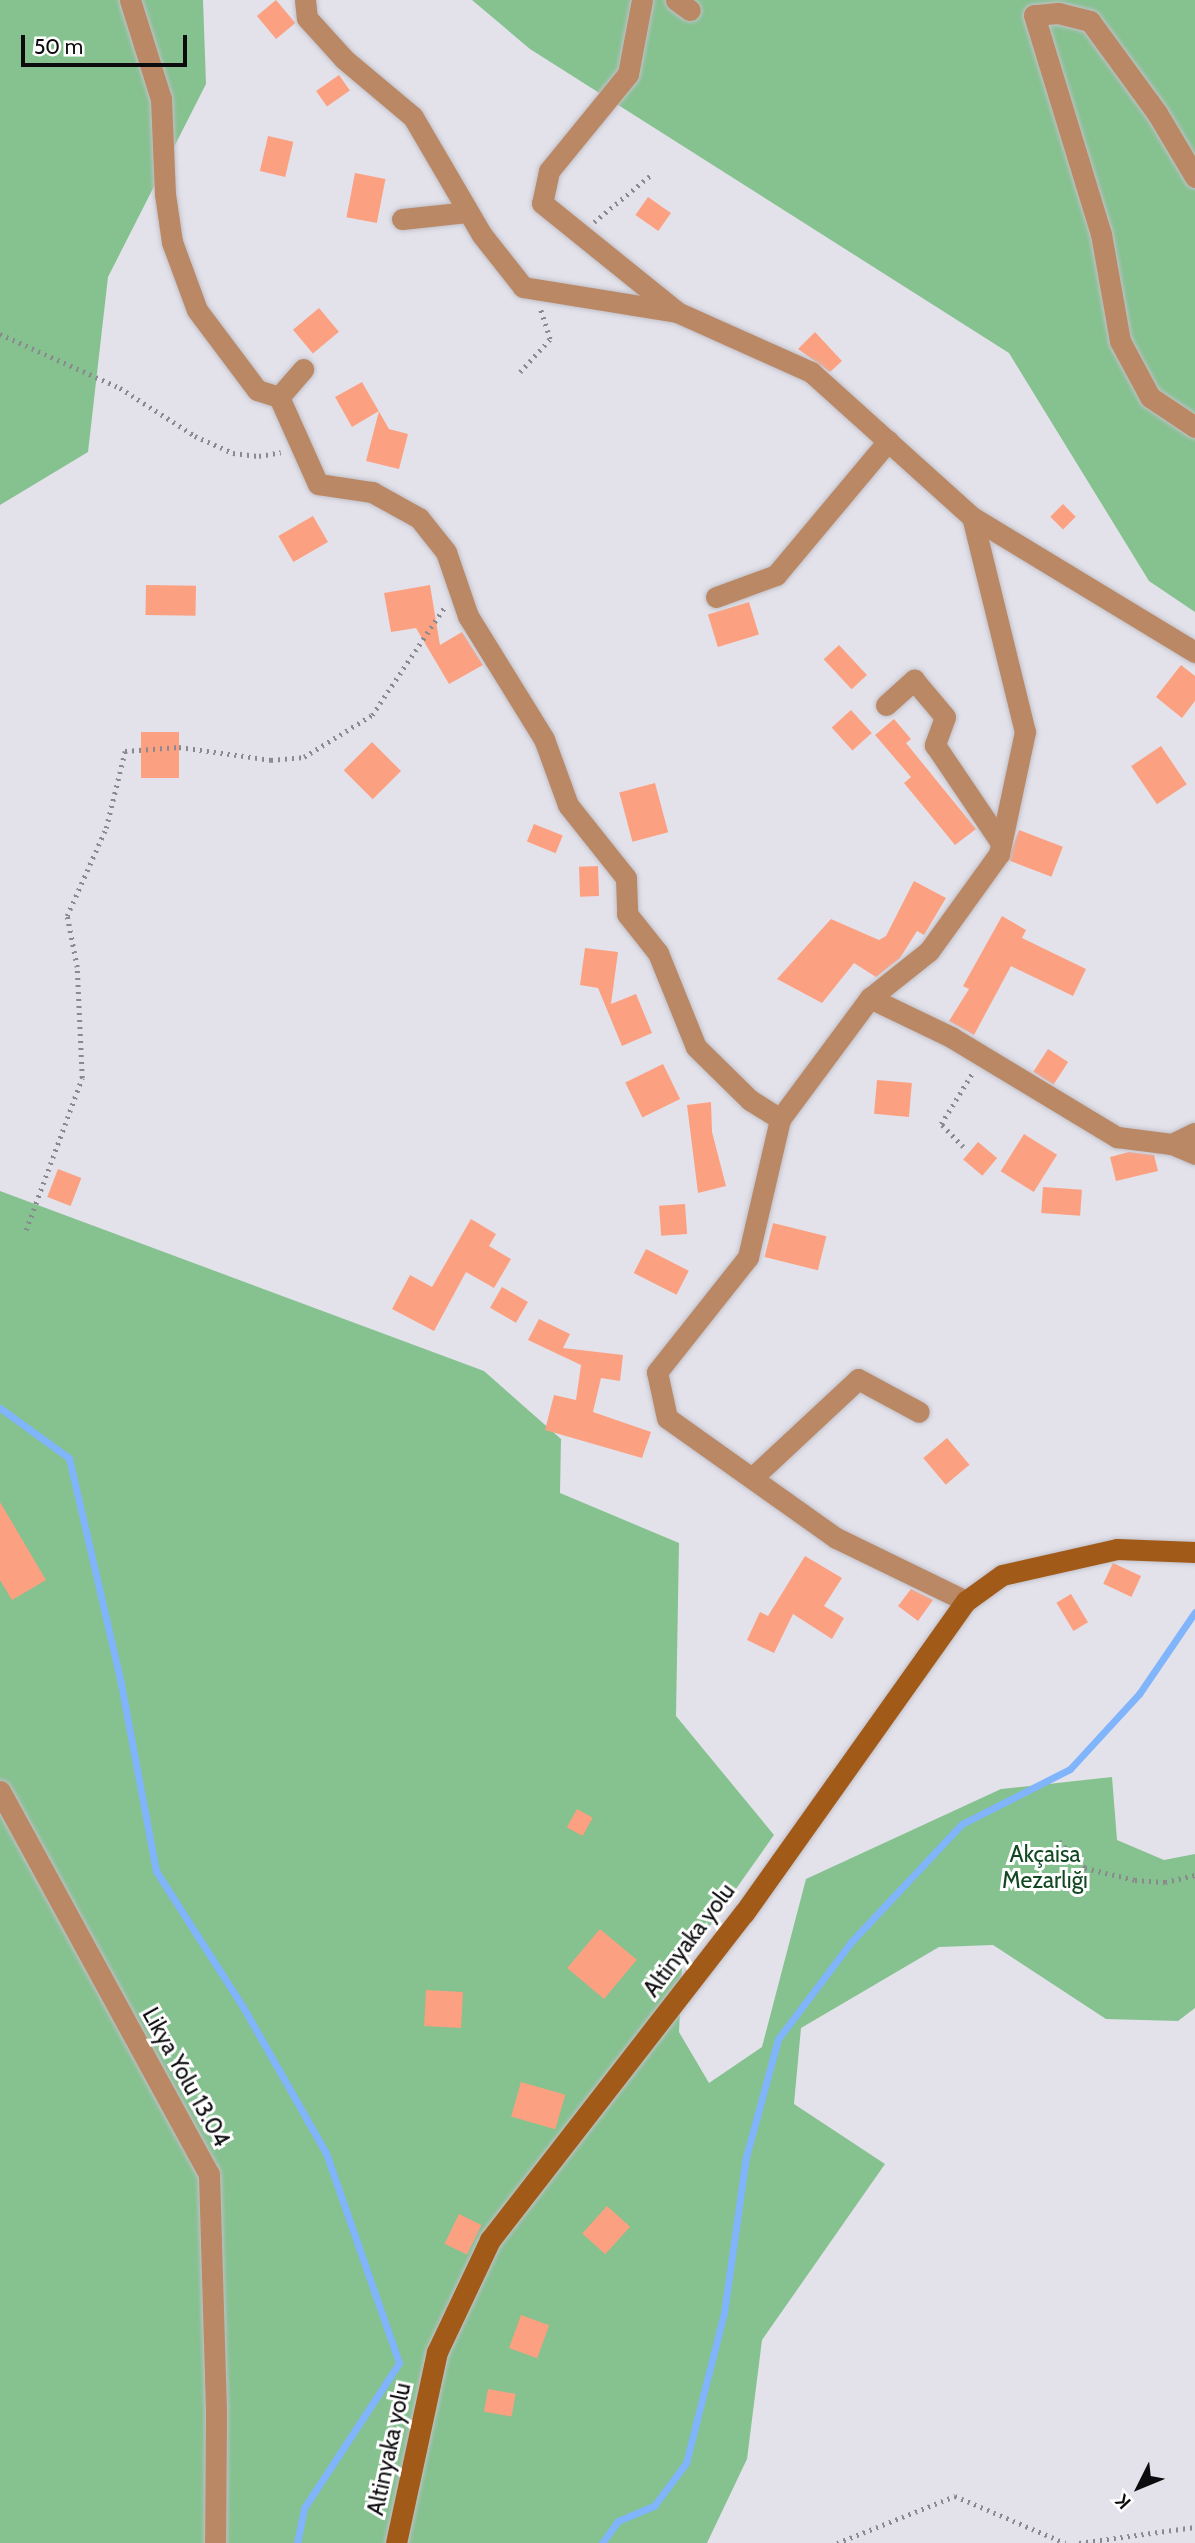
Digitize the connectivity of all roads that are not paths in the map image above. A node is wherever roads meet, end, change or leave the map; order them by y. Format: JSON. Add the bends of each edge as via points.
{"nodes":[{"id":1,"x":130,"y":0,"type":"edge"},
{"id":2,"x":305,"y":0,"type":"edge"},
{"id":3,"x":642,"y":0,"type":"edge"},
{"id":4,"x":1195,"y":177,"type":"edge"},
{"id":5,"x":467,"y":212,"type":"junction"},
{"id":6,"x":402,"y":219,"type":"dead end"},
{"id":7,"x":677,"y":312,"type":"junction"},
{"id":8,"x":303,"y":369,"type":"dead end"},
{"id":9,"x":279,"y":397,"type":"junction"},
{"id":10,"x":1195,"y":427,"type":"edge"},
{"id":11,"x":888,"y":441,"type":"junction"},
{"id":12,"x":972,"y":517,"type":"junction"},
{"id":13,"x":716,"y":597,"type":"dead end"},
{"id":14,"x":1195,"y":652,"type":"edge"},
{"id":15,"x":886,"y":705,"type":"dead end"},
{"id":16,"x":1001,"y":843,"type":"junction"},
{"id":17,"x":870,"y":998,"type":"junction"},
{"id":18,"x":780,"y":1119,"type":"junction"},
{"id":19,"x":1195,"y":1133,"type":"edge"},
{"id":20,"x":1172,"y":1144,"type":"junction"},
{"id":21,"x":1195,"y":1154,"type":"edge"},
{"id":22,"x":919,"y":1412,"type":"dead end"},
{"id":23,"x":752,"y":1478,"type":"junction"},
{"id":24,"x":1195,"y":1552,"type":"edge"},
{"id":25,"x":966,"y":1601,"type":"junction"},
{"id":26,"x":0,"y":1791,"type":"edge"},
{"id":27,"x":215,"y":2543,"type":"edge"},
{"id":28,"x":396,"y":2543,"type":"edge"}],
"edges":[{"from":1,"to":9,"type":"street","via":[[161,99],[172,242],[197,310],[257,390]]},
{"from":2,"to":5,"type":"street","via":[[307,18],[344,59],[412,117]]},
{"from":3,"to":7,"type":"street","via":[[628,74],[549,171],[542,203]]},
{"from":4,"to":10,"type":"street","via":[[1157,113],[1090,21],[1058,13],[1034,15],[1101,234],[1120,341],[1150,397]]},
{"from":5,"to":6,"type":"street"},
{"from":5,"to":7,"type":"street","via":[[523,287]]},
{"from":7,"to":11,"type":"street","via":[[811,372]]},
{"from":8,"to":9,"type":"street"},
{"from":9,"to":18,"type":"street","via":[[318,484],[372,492],[419,518],[446,552],[468,616],[544,739],[568,805],[626,878],[627,915],[658,953],[696,1047],[750,1100]]},
{"from":11,"to":12,"type":"street"},
{"from":11,"to":13,"type":"street","via":[[776,575]]},
{"from":12,"to":14,"type":"street"},
{"from":12,"to":16,"type":"street","via":[[1025,732]]},
{"from":15,"to":16,"type":"street","via":[[914,680],[944,717],[935,744]]},
{"from":16,"to":17,"type":"street","via":[[999,854],[929,951]]},
{"from":17,"to":18,"type":"street"},
{"from":17,"to":20,"type":"street","via":[[982,1056],[1117,1137]]},
{"from":18,"to":23,"type":"street","via":[[748,1257],[657,1372],[667,1418]]},
{"from":19,"to":20,"type":"street"},
{"from":20,"to":21,"type":"street"},
{"from":22,"to":23,"type":"street","via":[[858,1379]]},
{"from":23,"to":25,"type":"street","via":[[836,1538]]},
{"from":24,"to":25,"type":"main road","name":"Altinyaka yolu","via":[[1163,1547],[1117,1549],[1002,1575]]},
{"from":25,"to":28,"type":"main road","name":"Altinyaka yolu","via":[[744,1913],[490,2240],[437,2352]]},
{"from":26,"to":27,"type":"street","name":"Likya Yolu 13.04","via":[[209,2174]]}]}
